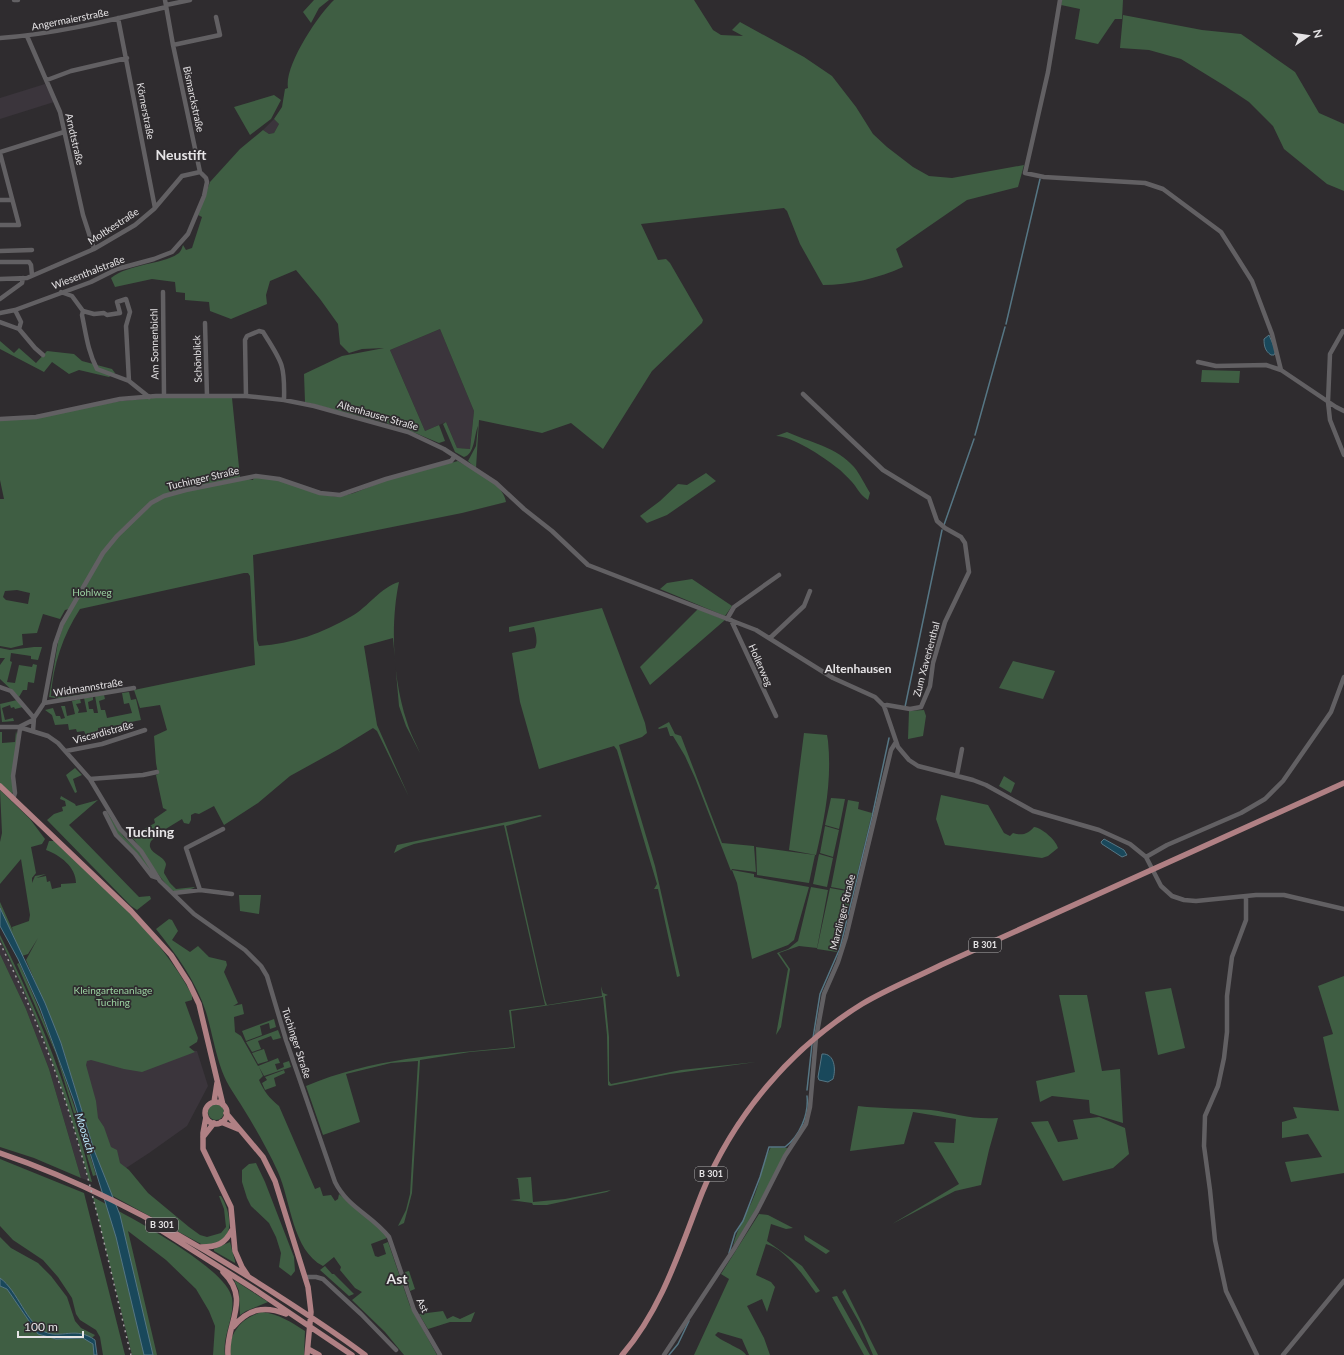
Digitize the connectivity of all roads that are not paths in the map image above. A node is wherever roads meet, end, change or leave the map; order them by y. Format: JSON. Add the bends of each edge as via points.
{"nodes":[{"id":1,"x":14,"y":0,"type":"edge"},
{"id":2,"x":18,"y":0,"type":"edge"},
{"id":3,"x":190,"y":0,"type":"edge"},
{"id":4,"x":1060,"y":0,"type":"edge"},
{"id":5,"x":166,"y":4,"type":"edge"},
{"id":6,"x":216,"y":17,"type":"dead end"},
{"id":7,"x":118,"y":18,"type":"junction"},
{"id":8,"x":27,"y":36,"type":"junction"},
{"id":9,"x":0,"y":38,"type":"edge"},
{"id":10,"x":173,"y":44,"type":"junction"},
{"id":11,"x":127,"y":58,"type":"junction"},
{"id":12,"x":47,"y":80,"type":"junction"},
{"id":13,"x":64,"y":132,"type":"junction"},
{"id":14,"x":0,"y":153,"type":"edge"},
{"id":15,"x":200,"y":172,"type":"junction"},
{"id":16,"x":0,"y":200,"type":"edge"},
{"id":17,"x":12,"y":200,"type":"junction"},
{"id":18,"x":156,"y":208,"type":"junction"},
{"id":19,"x":0,"y":225,"type":"edge"},
{"id":20,"x":180,"y":244,"type":"joint"},
{"id":21,"x":94,"y":249,"type":"junction"},
{"id":22,"x":32,"y":250,"type":"dead end"},
{"id":23,"x":0,"y":251,"type":"edge"},
{"id":24,"x":0,"y":262,"type":"edge"},
{"id":25,"x":32,"y":275,"type":"junction"},
{"id":26,"x":23,"y":278,"type":"junction"},
{"id":27,"x":0,"y":279,"type":"edge"},
{"id":28,"x":61,"y":292,"type":"junction"},
{"id":29,"x":162,"y":292,"type":"dead end"},
{"id":30,"x":0,"y":299,"type":"edge"},
{"id":31,"x":15,"y":310,"type":"junction"},
{"id":32,"x":83,"y":311,"type":"junction"},
{"id":33,"x":0,"y":313,"type":"edge"},
{"id":34,"x":0,"y":322,"type":"edge"},
{"id":35,"x":205,"y":322,"type":"dead end"},
{"id":36,"x":20,"y":329,"type":"junction"},
{"id":37,"x":1343,"y":330,"type":"edge"},
{"id":38,"x":43,"y":355,"type":"dead end"},
{"id":39,"x":1198,"y":362,"type":"dead end"},
{"id":40,"x":1281,"y":370,"type":"junction"},
{"id":41,"x":129,"y":381,"type":"junction"},
{"id":42,"x":803,"y":394,"type":"dead end"},
{"id":43,"x":149,"y":396,"type":"junction"},
{"id":44,"x":164,"y":396,"type":"junction"},
{"id":45,"x":208,"y":396,"type":"junction"},
{"id":46,"x":246,"y":396,"type":"junction"},
{"id":47,"x":284,"y":400,"type":"junction"},
{"id":48,"x":1328,"y":402,"type":"junction"},
{"id":49,"x":1344,"y":410,"type":"edge"},
{"id":50,"x":0,"y":419,"type":"edge"},
{"id":51,"x":1344,"y":455,"type":"edge"},
{"id":52,"x":455,"y":456,"type":"junction"},
{"id":53,"x":779,"y":575,"type":"dead end"},
{"id":54,"x":810,"y":591,"type":"dead end"},
{"id":55,"x":729,"y":619,"type":"junction"},
{"id":56,"x":770,"y":638,"type":"junction"},
{"id":57,"x":1344,"y":677,"type":"edge"},
{"id":58,"x":0,"y":687,"type":"edge"},
{"id":59,"x":134,"y":688,"type":"dead end"},
{"id":60,"x":44,"y":703,"type":"junction"},
{"id":61,"x":884,"y":706,"type":"junction"},
{"id":62,"x":776,"y":716,"type":"dead end"},
{"id":63,"x":34,"y":719,"type":"junction"},
{"id":64,"x":0,"y":727,"type":"edge"},
{"id":65,"x":20,"y":728,"type":"junction"},
{"id":66,"x":145,"y":730,"type":"dead end"},
{"id":67,"x":33,"y":731,"type":"junction"},
{"id":68,"x":896,"y":742,"type":"junction"},
{"id":69,"x":962,"y":749,"type":"dead end"},
{"id":70,"x":66,"y":751,"type":"junction"},
{"id":71,"x":157,"y":772,"type":"dead end"},
{"id":72,"x":957,"y":775,"type":"junction"},
{"id":73,"x":90,"y":779,"type":"junction"},
{"id":74,"x":1344,"y":783,"type":"edge"},
{"id":75,"x":0,"y":786,"type":"edge"},
{"id":76,"x":13,"y":799,"type":"junction"},
{"id":77,"x":105,"y":814,"type":"dead end"},
{"id":78,"x":223,"y":829,"type":"dead end"},
{"id":79,"x":1146,"y":857,"type":"junction"},
{"id":80,"x":158,"y":878,"type":"junction"},
{"id":81,"x":200,"y":890,"type":"junction"},
{"id":82,"x":174,"y":893,"type":"junction"},
{"id":83,"x":232,"y":894,"type":"dead end"},
{"id":84,"x":1246,"y":897,"type":"junction"},
{"id":85,"x":1344,"y":909,"type":"edge"},
{"id":86,"x":217,"y":1083,"type":"junction"},
{"id":87,"x":214,"y":1102,"type":"junction"},
{"id":88,"x":223,"y":1105,"type":"junction"},
{"id":89,"x":226,"y":1113,"type":"junction"},
{"id":90,"x":206,"y":1117,"type":"junction"},
{"id":91,"x":221,"y":1122,"type":"junction"},
{"id":92,"x":214,"y":1123,"type":"junction"},
{"id":93,"x":243,"y":1132,"type":"junction"},
{"id":94,"x":202,"y":1137,"type":"junction"},
{"id":95,"x":0,"y":1153,"type":"edge"},
{"id":96,"x":122,"y":1206,"type":"junction"},
{"id":97,"x":233,"y":1228,"type":"junction"},
{"id":98,"x":390,"y":1236,"type":"joint"},
{"id":99,"x":200,"y":1247,"type":"junction"},
{"id":100,"x":215,"y":1264,"type":"junction"},
{"id":101,"x":305,"y":1277,"type":"junction"},
{"id":102,"x":250,"y":1278,"type":"junction"},
{"id":103,"x":1344,"y":1281,"type":"edge"},
{"id":104,"x":292,"y":1315,"type":"junction"},
{"id":105,"x":233,"y":1327,"type":"junction"},
{"id":106,"x":396,"y":1350,"type":"dead end"},
{"id":107,"x":308,"y":1352,"type":"edge"},
{"id":108,"x":228,"y":1355,"type":"edge"},
{"id":109,"x":319,"y":1355,"type":"edge"},
{"id":110,"x":352,"y":1355,"type":"edge"},
{"id":111,"x":365,"y":1355,"type":"edge"},
{"id":112,"x":440,"y":1355,"type":"edge"},
{"id":113,"x":622,"y":1355,"type":"edge"},
{"id":114,"x":664,"y":1355,"type":"edge"},
{"id":115,"x":1257,"y":1355,"type":"edge"},
{"id":116,"x":1283,"y":1355,"type":"edge"}],
"edges":[{"from":1,"to":2,"type":"street"},
{"from":3,"to":5,"type":"street","name":"Angermaierstraße"},
{"from":4,"to":40,"type":"street","via":[[1048,72],[1025,174],[1145,183],[1163,189],[1222,232],[1252,281],[1272,334]]},
{"from":5,"to":7,"type":"street","name":"Angermaierstraße"},
{"from":5,"to":10,"type":"street","name":"Bismarckstraße"},
{"from":6,"to":10,"type":"street","via":[[220,35]]},
{"from":7,"to":8,"type":"street","name":"Angermaierstraße"},
{"from":7,"to":11,"type":"street","name":"Körnerstraße"},
{"from":8,"to":9,"type":"street","name":"Angermaierstraße"},
{"from":8,"to":12,"type":"street","name":"Arndtstraße"},
{"from":10,"to":15,"type":"street","name":"Bismarckstraße"},
{"from":11,"to":12,"type":"street","via":[[71,71]]},
{"from":11,"to":18,"type":"street","name":"Körnerstraße"},
{"from":12,"to":13,"type":"street","name":"Arndtstraße","via":[[60,112]]},
{"from":13,"to":14,"type":"street"},
{"from":13,"to":21,"type":"street","name":"Arndtstraße","via":[[82,215]]},
{"from":14,"to":17,"type":"street"},
{"from":15,"to":18,"type":"street","name":"Moltkestraße","via":[[181,177]]},
{"from":15,"to":20,"type":"street","name":"Bismarckstraße","via":[[206,178],[207,188],[188,234]]},
{"from":16,"to":17,"type":"street"},
{"from":17,"to":19,"type":"street","via":[[19,225]]},
{"from":18,"to":21,"type":"street","name":"Moltkestraße","via":[[135,225]]},
{"from":20,"to":28,"type":"street","name":"Wiesenthalstraße","via":[[164,256],[117,269],[91,282]]},
{"from":21,"to":25,"type":"street","name":"Moltkestraße"},
{"from":22,"to":23,"type":"street"},
{"from":24,"to":25,"type":"street","via":[[29,262],[32,265]]},
{"from":25,"to":26,"type":"street","name":"Moltkestraße"},
{"from":26,"to":27,"type":"street","name":"Moltkestraße"},
{"from":26,"to":30,"type":"street","name":"Moltkestraße","via":[[22,283]]},
{"from":28,"to":31,"type":"street","name":"Wiesenthalstraße"},
{"from":28,"to":32,"type":"street","via":[[72,296]]},
{"from":29,"to":44,"type":"street","name":"Am Sonnenbichl"},
{"from":31,"to":33,"type":"street","name":"Wiesenthalstraße"},
{"from":31,"to":36,"type":"street","via":[[22,322]]},
{"from":32,"to":41,"type":"street","via":[[87,342],[97,369]]},
{"from":32,"to":41,"type":"street","via":[[107,315],[120,313],[117,302],[126,299],[130,312],[126,326]]},
{"from":34,"to":36,"type":"street"},
{"from":35,"to":45,"type":"street","name":"Schönblick"},
{"from":36,"to":38,"type":"street"},
{"from":37,"to":48,"type":"street","via":[[1330,354]]},
{"from":39,"to":40,"type":"street","via":[[1216,366],[1266,364]]},
{"from":40,"to":48,"type":"street"},
{"from":41,"to":43,"type":"street"},
{"from":42,"to":61,"type":"street","name":"Zum Xaverienthal","via":[[883,470],[929,498],[938,520],[965,543],[969,572],[945,622],[924,703],[921,707],[910,709]]},
{"from":43,"to":44,"type":"street","name":"Altenhauser Straße"},
{"from":43,"to":50,"type":"street","name":"Altenhauser Straße","via":[[105,401],[36,417]]},
{"from":44,"to":45,"type":"street","name":"Altenhauser Straße"},
{"from":45,"to":46,"type":"street","name":"Altenhauser Straße"},
{"from":46,"to":47,"type":"street","name":"Altenhauser Straße"},
{"from":46,"to":47,"type":"street","via":[[245,340],[247,336],[259,331],[263,332],[283,367]]},
{"from":47,"to":52,"type":"street","name":"Altenhauser Straße","via":[[408,432]]},
{"from":48,"to":49,"type":"street"},
{"from":48,"to":51,"type":"street","via":[[1330,420]]},
{"from":52,"to":55,"type":"street","name":"Altenhauser Straße","via":[[496,483],[588,565]]},
{"from":52,"to":60,"type":"street","name":"Tuchinger Straße","via":[[451,461],[340,495],[320,493],[278,479],[256,476],[186,490],[164,496],[151,503],[103,553],[62,624],[55,644]]},
{"from":53,"to":55,"type":"street","via":[[734,607]]},
{"from":54,"to":56,"type":"street","via":[[804,606]]},
{"from":55,"to":56,"type":"street","name":"Altenhauser Straße"},
{"from":55,"to":62,"type":"street","name":"Hollerweg"},
{"from":56,"to":61,"type":"street","name":"Altenhauser Straße","via":[[832,678],[875,697]]},
{"from":57,"to":79,"type":"street","via":[[1331,712],[1283,781],[1266,799]]},
{"from":58,"to":63,"type":"street","via":[[11,691]]},
{"from":59,"to":60,"type":"street","name":"Widmannstraße"},
{"from":60,"to":63,"type":"street","name":"Tuchinger Straße"},
{"from":61,"to":68,"type":"street"},
{"from":63,"to":65,"type":"street","name":"Tuchinger Straße"},
{"from":63,"to":67,"type":"street","name":"Tuchinger Straße"},
{"from":64,"to":65,"type":"street","name":"Tuchinger Straße"},
{"from":65,"to":67,"type":"street","name":"Tuchinger Straße"},
{"from":65,"to":76,"type":"street","via":[[13,776]]},
{"from":66,"to":70,"type":"street","name":"Viscardistraße","via":[[102,744]]},
{"from":67,"to":70,"type":"street","name":"Tuchinger Straße","via":[[48,736]]},
{"from":68,"to":72,"type":"street","via":[[904,754],[918,766]]},
{"from":68,"to":114,"type":"street","name":"Marzlinger Straße","via":[[891,750],[843,947],[824,994],[816,1038],[809,1114],[805,1127],[785,1156],[734,1249]]},
{"from":69,"to":72,"type":"street"},
{"from":70,"to":73,"type":"street","name":"Tuchinger Straße"},
{"from":71,"to":73,"type":"street"},
{"from":72,"to":79,"type":"street","via":[[986,785],[1037,812],[1106,833],[1130,844]]},
{"from":73,"to":80,"type":"street","name":"Tuchinger Straße","via":[[120,829],[141,851]]},
{"from":74,"to":113,"type":"main road","number":"B 301","via":[[881,994],[829,1026],[801,1050],[764,1090],[730,1138],[703,1192],[658,1301],[644,1326]]},
{"from":75,"to":76,"type":"main road"},
{"from":76,"to":86,"type":"main road","via":[[131,911],[171,955],[199,1004]]},
{"from":77,"to":80,"type":"street","name":"Tuchinger Straße","via":[[118,838],[135,854],[152,876]]},
{"from":78,"to":81,"type":"street","via":[[186,848]]},
{"from":79,"to":84,"type":"street","via":[[1161,886],[1172,896],[1196,901]]},
{"from":80,"to":82,"type":"street","name":"Tuchinger Straße"},
{"from":81,"to":82,"type":"street"},
{"from":81,"to":83,"type":"street"},
{"from":82,"to":98,"type":"street","name":"Tuchinger Straße","via":[[194,914],[245,950],[261,966],[335,1182],[347,1201]]},
{"from":84,"to":85,"type":"street","via":[[1284,895]]},
{"from":84,"to":115,"type":"street","via":[[1246,920],[1232,956],[1224,1058],[1218,1086],[1205,1116],[1204,1146],[1214,1240],[1226,1291]]},
{"from":86,"to":87,"type":"main road"},
{"from":86,"to":88,"type":"main road"},
{"from":87,"to":88,"type":"main road"},
{"from":87,"to":90,"type":"main road","via":[[206,1109]]},
{"from":88,"to":89,"type":"main road"},
{"from":89,"to":91,"type":"main road"},
{"from":89,"to":93,"type":"main road"},
{"from":90,"to":92,"type":"main road"},
{"from":90,"to":94,"type":"main road","number":"B 301"},
{"from":91,"to":92,"type":"main road"},
{"from":91,"to":93,"type":"main road"},
{"from":92,"to":94,"type":"main road"},
{"from":93,"to":101,"type":"main road","via":[[263,1157],[272,1175]]},
{"from":94,"to":97,"type":"main road","number":"B 301","via":[[205,1156],[231,1207]]},
{"from":95,"to":96,"type":"main road","number":"B 301","via":[[76,1182]]},
{"from":96,"to":99,"type":"main road","number":"B 301"},
{"from":96,"to":100,"type":"main road","number":"B 301"},
{"from":97,"to":99,"type":"main road","via":[[224,1242],[217,1246]]},
{"from":97,"to":102,"type":"main road","number":"B 301","via":[[237,1258]]},
{"from":98,"to":112,"type":"street","name":"Ast","via":[[414,1310]]},
{"from":99,"to":102,"type":"main road","number":"B 301"},
{"from":100,"to":104,"type":"main road","number":"B 301"},
{"from":100,"to":105,"type":"main road","number":"B 301","via":[[228,1276],[236,1294],[238,1307]]},
{"from":101,"to":106,"type":"street","via":[[323,1279]]},
{"from":101,"to":107,"type":"main road","via":[[311,1306]]},
{"from":102,"to":111,"type":"main road","number":"B 301"},
{"from":103,"to":116,"type":"street"},
{"from":104,"to":105,"type":"main road","number":"B 301","via":[[274,1309],[260,1309],[246,1315]]},
{"from":104,"to":110,"type":"main road","number":"B 301"},
{"from":105,"to":108,"type":"main road","number":"B 301","via":[[228,1339]]},
{"from":107,"to":109,"type":"main road"}]}
